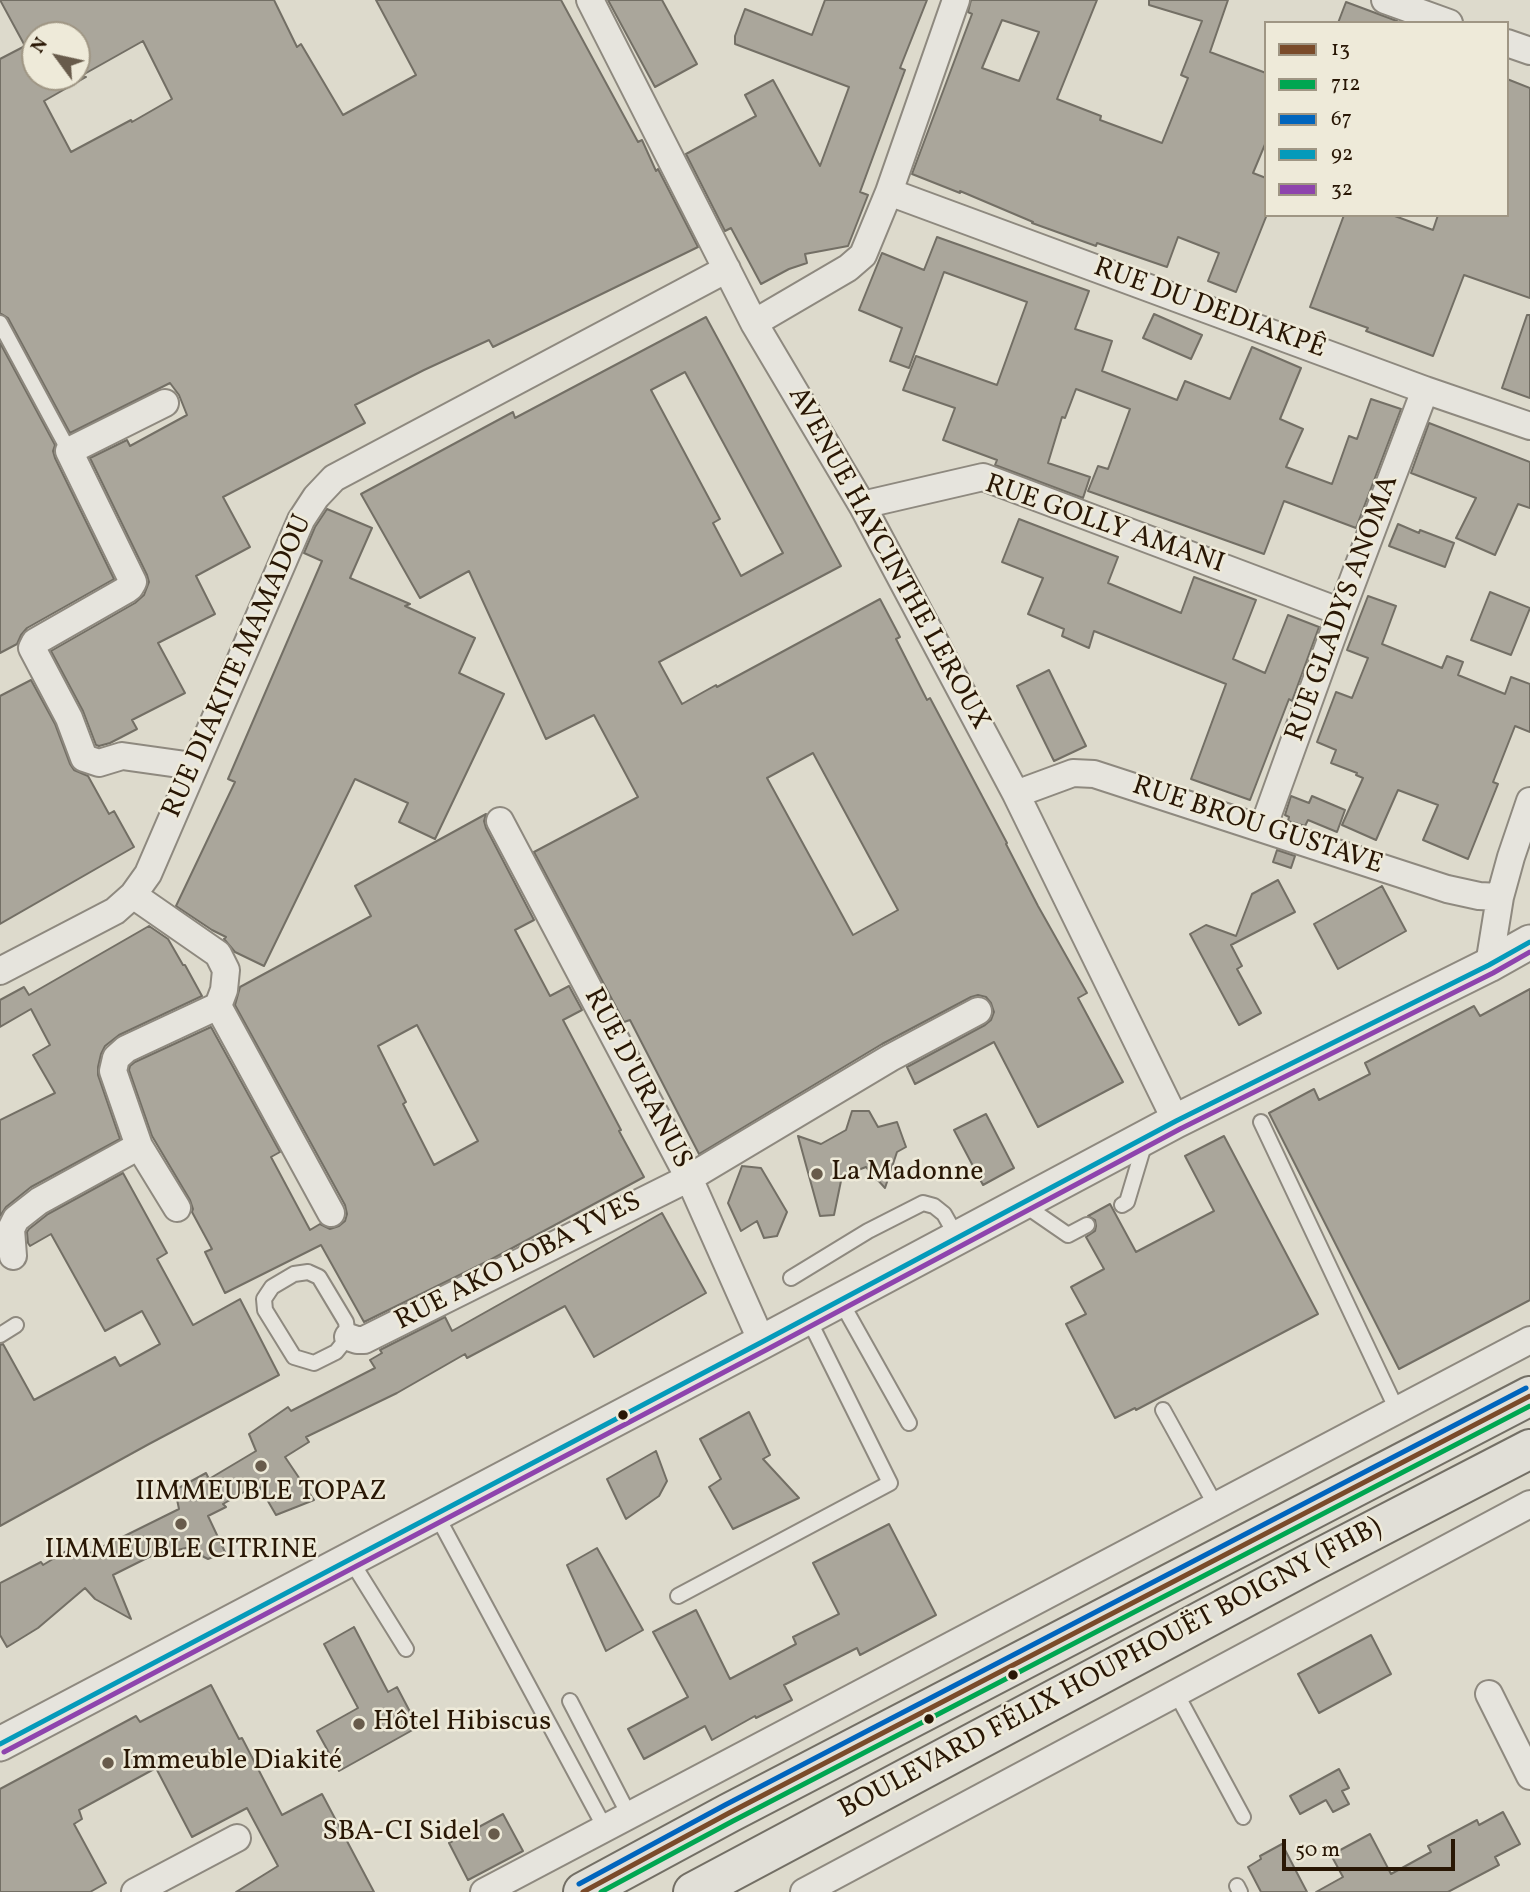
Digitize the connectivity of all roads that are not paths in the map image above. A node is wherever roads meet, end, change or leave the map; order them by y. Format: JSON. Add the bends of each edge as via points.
{"nodes":[{"id":1,"x":590,"y":0,"type":"edge"},
{"id":2,"x":956,"y":0,"type":"edge"},
{"id":3,"x":1385,"y":0,"type":"edge"},
{"id":4,"x":1443,"y":21,"type":"edge"},
{"id":5,"x":1509,"y":44,"type":"edge"},
{"id":6,"x":1530,"y":51,"type":"edge"},
{"id":7,"x":889,"y":192,"type":"junction"},
{"id":8,"x":727,"y":269,"type":"junction"},
{"id":9,"x":0,"y":323,"type":"edge"},
{"id":10,"x":754,"y":323,"type":"junction"},
{"id":11,"x":1425,"y":390,"type":"junction"},
{"id":12,"x":165,"y":403,"type":"dead end"},
{"id":13,"x":1530,"y":426,"type":"edge"},
{"id":14,"x":69,"y":451,"type":"junction"},
{"id":15,"x":862,"y":505,"type":"junction"},
{"id":16,"x":1341,"y":612,"type":"junction"},
{"id":17,"x":193,"y":766,"type":"junction"},
{"id":18,"x":1016,"y":794,"type":"junction"},
{"id":19,"x":1530,"y":801,"type":"edge"},
{"id":20,"x":500,"y":821,"type":"dead end"},
{"id":21,"x":1263,"y":828,"type":"junction"},
{"id":22,"x":133,"y":895,"type":"junction"},
{"id":23,"x":1500,"y":897,"type":"junction"},
{"id":24,"x":1530,"y":942,"type":"edge"},
{"id":25,"x":1489,"y":965,"type":"junction"},
{"id":26,"x":0,"y":971,"type":"edge"},
{"id":27,"x":218,"y":1006,"type":"junction"},
{"id":28,"x":978,"y":1012,"type":"dead end"},
{"id":29,"x":1176,"y":1121,"type":"junction"},
{"id":30,"x":1261,"y":1122,"type":"dead end"},
{"id":31,"x":1147,"y":1137,"type":"junction"},
{"id":32,"x":139,"y":1146,"type":"junction"},
{"id":33,"x":689,"y":1178,"type":"junction"},
{"id":34,"x":1022,"y":1203,"type":"junction"},
{"id":35,"x":1122,"y":1205,"type":"dead end"},
{"id":36,"x":177,"y":1208,"type":"dead end"},
{"id":37,"x":331,"y":1213,"type":"dead end"},
{"id":38,"x":1087,"y":1225,"type":"dead end"},
{"id":39,"x":957,"y":1237,"type":"junction"},
{"id":40,"x":13,"y":1256,"type":"dead end"},
{"id":41,"x":791,"y":1278,"type":"dead end"},
{"id":42,"x":840,"y":1300,"type":"junction"},
{"id":43,"x":808,"y":1318,"type":"junction"},
{"id":44,"x":16,"y":1325,"type":"dead end"},
{"id":45,"x":0,"y":1335,"type":"edge"},
{"id":46,"x":348,"y":1337,"type":"junction"},
{"id":47,"x":1530,"y":1340,"type":"edge"},
{"id":48,"x":762,"y":1342,"type":"junction"},
{"id":49,"x":1530,"y":1396,"type":"edge"},
{"id":50,"x":1163,"y":1410,"type":"dead end"},
{"id":51,"x":1397,"y":1410,"type":"junction"},
{"id":52,"x":909,"y":1423,"type":"dead end"},
{"id":53,"x":1530,"y":1449,"type":"edge"},
{"id":54,"x":1530,"y":1504,"type":"edge"},
{"id":55,"x":1216,"y":1506,"type":"junction"},
{"id":56,"x":436,"y":1514,"type":"junction"},
{"id":57,"x":350,"y":1559,"type":"junction"},
{"id":58,"x":678,"y":1596,"type":"dead end"},
{"id":59,"x":407,"y":1649,"type":"dead end"},
{"id":60,"x":1177,"y":1693,"type":"junction"},
{"id":61,"x":1489,"y":1695,"type":"dead end"},
{"id":62,"x":570,"y":1701,"type":"dead end"},
{"id":63,"x":0,"y":1744,"type":"edge"},
{"id":64,"x":1530,"y":1776,"type":"edge"},
{"id":65,"x":629,"y":1815,"type":"junction"},
{"id":66,"x":1243,"y":1817,"type":"dead end"},
{"id":67,"x":605,"y":1828,"type":"junction"},
{"id":68,"x":237,"y":1838,"type":"dead end"},
{"id":69,"x":135,"y":1892,"type":"edge"},
{"id":70,"x":484,"y":1892,"type":"edge"},
{"id":71,"x":583,"y":1892,"type":"edge"},
{"id":72,"x":693,"y":1892,"type":"edge"},
{"id":73,"x":804,"y":1892,"type":"edge"}],
"edges":[{"from":1,"to":8,"type":"street","name":"AVENUE HAYCINTHE LEROUX"},
{"from":2,"to":7,"type":"street"},
{"from":3,"to":4,"type":"street"},
{"from":5,"to":6,"type":"street"},
{"from":7,"to":10,"type":"street","via":[[863,255]]},
{"from":7,"to":11,"type":"street","name":"RUE DU DEDIAKPÊ"},
{"from":8,"to":10,"type":"street","name":"AVENUE HAYCINTHE LEROUX"},
{"from":8,"to":17,"type":"street","name":"RUE DIAKITE MAMADOU","via":[[334,478],[301,520]]},
{"from":9,"to":14,"type":"lane"},
{"from":10,"to":15,"type":"street","name":"AVENUE HAYCINTHE LEROUX"},
{"from":11,"to":13,"type":"street","name":"RUE DU DEDIAKPÊ"},
{"from":11,"to":16,"type":"street","name":"RUE GLADYS ANOMA"},
{"from":12,"to":14,"type":"street"},
{"from":14,"to":17,"type":"street","via":[[133,582],[32,648],[85,758],[99,762],[122,756]]},
{"from":15,"to":16,"type":"street","name":"RUE GOLLY AMANI","via":[[983,477]]},
{"from":15,"to":18,"type":"street","name":"AVENUE HAYCINTHE LEROUX"},
{"from":16,"to":21,"type":"street","name":"RUE GLADYS ANOMA"},
{"from":17,"to":22,"type":"street","name":"RUE DIAKITE MAMADOU","via":[[148,874]]},
{"from":18,"to":21,"type":"street","name":"RUE BROU GUSTAVE","via":[[1073,774],[1094,774]]},
{"from":18,"to":29,"type":"street","name":"AVENUE HAYCINTHE LEROUX"},
{"from":19,"to":23,"type":"street"},
{"from":20,"to":33,"type":"street","name":"RUE D'URANUS"},
{"from":21,"to":23,"type":"street","name":"RUE BROU GUSTAVE","via":[[1447,889]]},
{"from":22,"to":26,"type":"street","name":"RUE DIAKITE MAMADOU","via":[[115,911]]},
{"from":22,"to":27,"type":"street","via":[[218,954],[226,970]]},
{"from":23,"to":25,"type":"street"},
{"from":24,"to":25,"type":"street"},
{"from":25,"to":29,"type":"street"},
{"from":27,"to":32,"type":"street","via":[[116,1058],[113,1072]]},
{"from":27,"to":37,"type":"street"},
{"from":28,"to":33,"type":"street","name":"RUE AKO LOBA YVES","via":[[890,1058]]},
{"from":29,"to":31,"type":"street"},
{"from":30,"to":51,"type":"lane"},
{"from":31,"to":34,"type":"street"},
{"from":31,"to":35,"type":"lane","via":[[1127,1202]]},
{"from":32,"to":36,"type":"street"},
{"from":32,"to":40,"type":"street","via":[[38,1201],[16,1219],[11,1230]]},
{"from":33,"to":46,"type":"street","name":"RUE AKO LOBA YVES","via":[[364,1340]]},
{"from":33,"to":48,"type":"street","name":"RUE D'URANUS"},
{"from":34,"to":38,"type":"lane","via":[[1068,1235]]},
{"from":34,"to":39,"type":"street"},
{"from":39,"to":41,"type":"lane","via":[[944,1214],[923,1203]]},
{"from":39,"to":42,"type":"street"},
{"from":42,"to":43,"type":"street"},
{"from":42,"to":52,"type":"lane"},
{"from":43,"to":48,"type":"street"},
{"from":43,"to":58,"type":"lane","via":[[890,1483]]},
{"from":44,"to":45,"type":"lane"},
{"from":46,"to":46,"type":"lane","via":[[336,1352],[314,1363],[294,1357],[265,1310],[264,1299],[283,1280],[308,1272],[318,1277],[346,1322]]},
{"from":47,"to":51,"type":"street"},
{"from":48,"to":56,"type":"street"},
{"from":49,"to":71,"type":"highway","name":"BOULEVARD FÉLIX HOUPHOUËT BOIGNY (FHB)"},
{"from":50,"to":55,"type":"lane"},
{"from":51,"to":55,"type":"street"},
{"from":53,"to":72,"type":"highway","name":"BOULEVARD FÉLIX HOUPHOUËT BOIGNY (FHB)"},
{"from":54,"to":60,"type":"street"},
{"from":55,"to":65,"type":"street"},
{"from":56,"to":57,"type":"street"},
{"from":56,"to":67,"type":"lane"},
{"from":57,"to":59,"type":"lane"},
{"from":57,"to":63,"type":"street"},
{"from":60,"to":66,"type":"lane"},
{"from":60,"to":73,"type":"street"},
{"from":61,"to":64,"type":"street"},
{"from":62,"to":65,"type":"lane"},
{"from":65,"to":67,"type":"street"},
{"from":67,"to":70,"type":"street"},
{"from":68,"to":69,"type":"street"}]}
